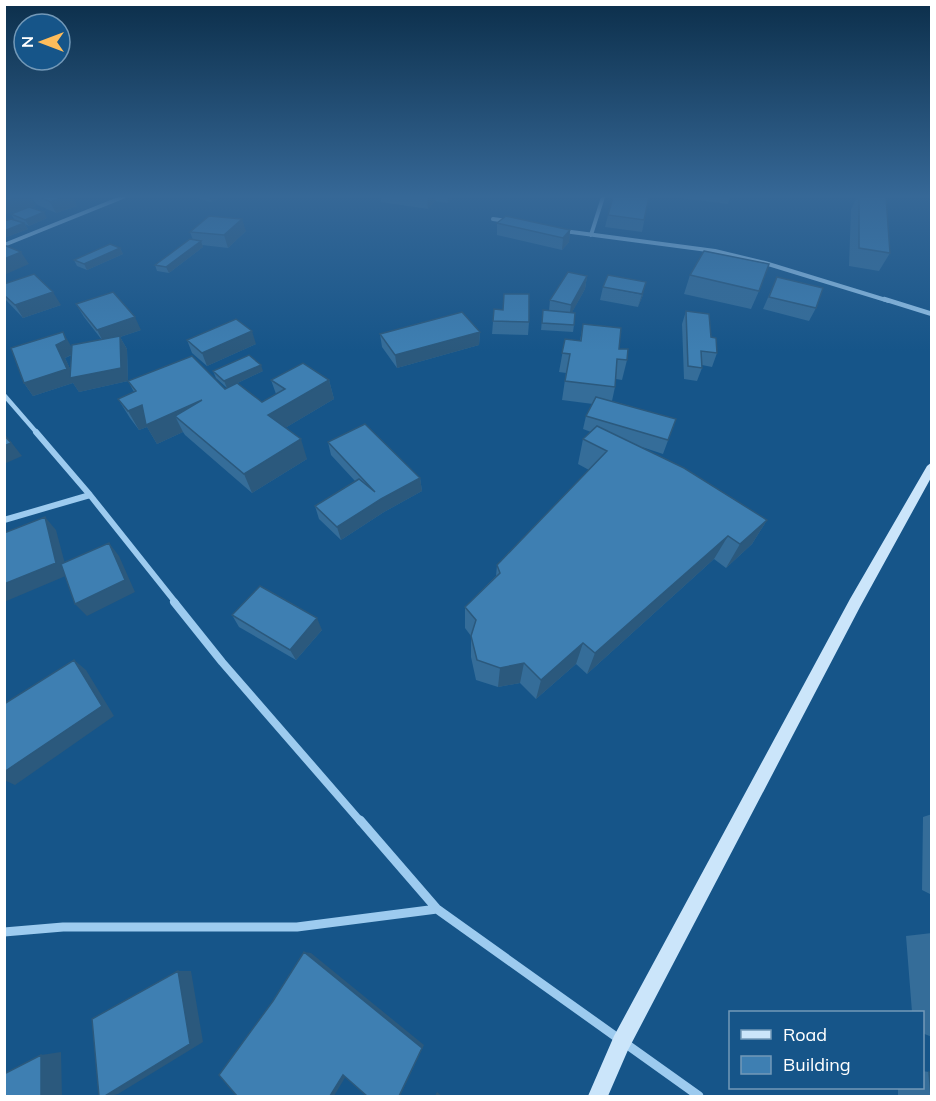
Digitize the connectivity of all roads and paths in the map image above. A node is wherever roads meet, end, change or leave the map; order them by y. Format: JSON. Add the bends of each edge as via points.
{"nodes":[{"id":1,"x":695,"y":248,"type":"edge"},
{"id":2,"x":932,"y":314,"type":"edge"},
{"id":3,"x":4,"y":395,"type":"edge"},
{"id":4,"x":932,"y":466,"type":"edge"},
{"id":5,"x":90,"y":495,"type":"junction"},
{"id":6,"x":4,"y":520,"type":"edge"},
{"id":7,"x":437,"y":909,"type":"junction"},
{"id":8,"x":4,"y":932,"type":"edge"},
{"id":9,"x":621,"y":1043,"type":"junction"},
{"id":10,"x":598,"y":1096,"type":"edge"},
{"id":11,"x":699,"y":1096,"type":"edge"}],
"edges":[{"from":1,"to":2,"type":"street","via":[[755,260]]},
{"from":3,"to":5,"type":"street"},
{"from":4,"to":9,"type":"main road"},
{"from":5,"to":6,"type":"street"},
{"from":5,"to":7,"type":"street","via":[[222,662]]},
{"from":7,"to":8,"type":"street","via":[[297,927],[63,927]]},
{"from":7,"to":9,"type":"street"},
{"from":9,"to":10,"type":"main road"},
{"from":9,"to":11,"type":"street"}]}
